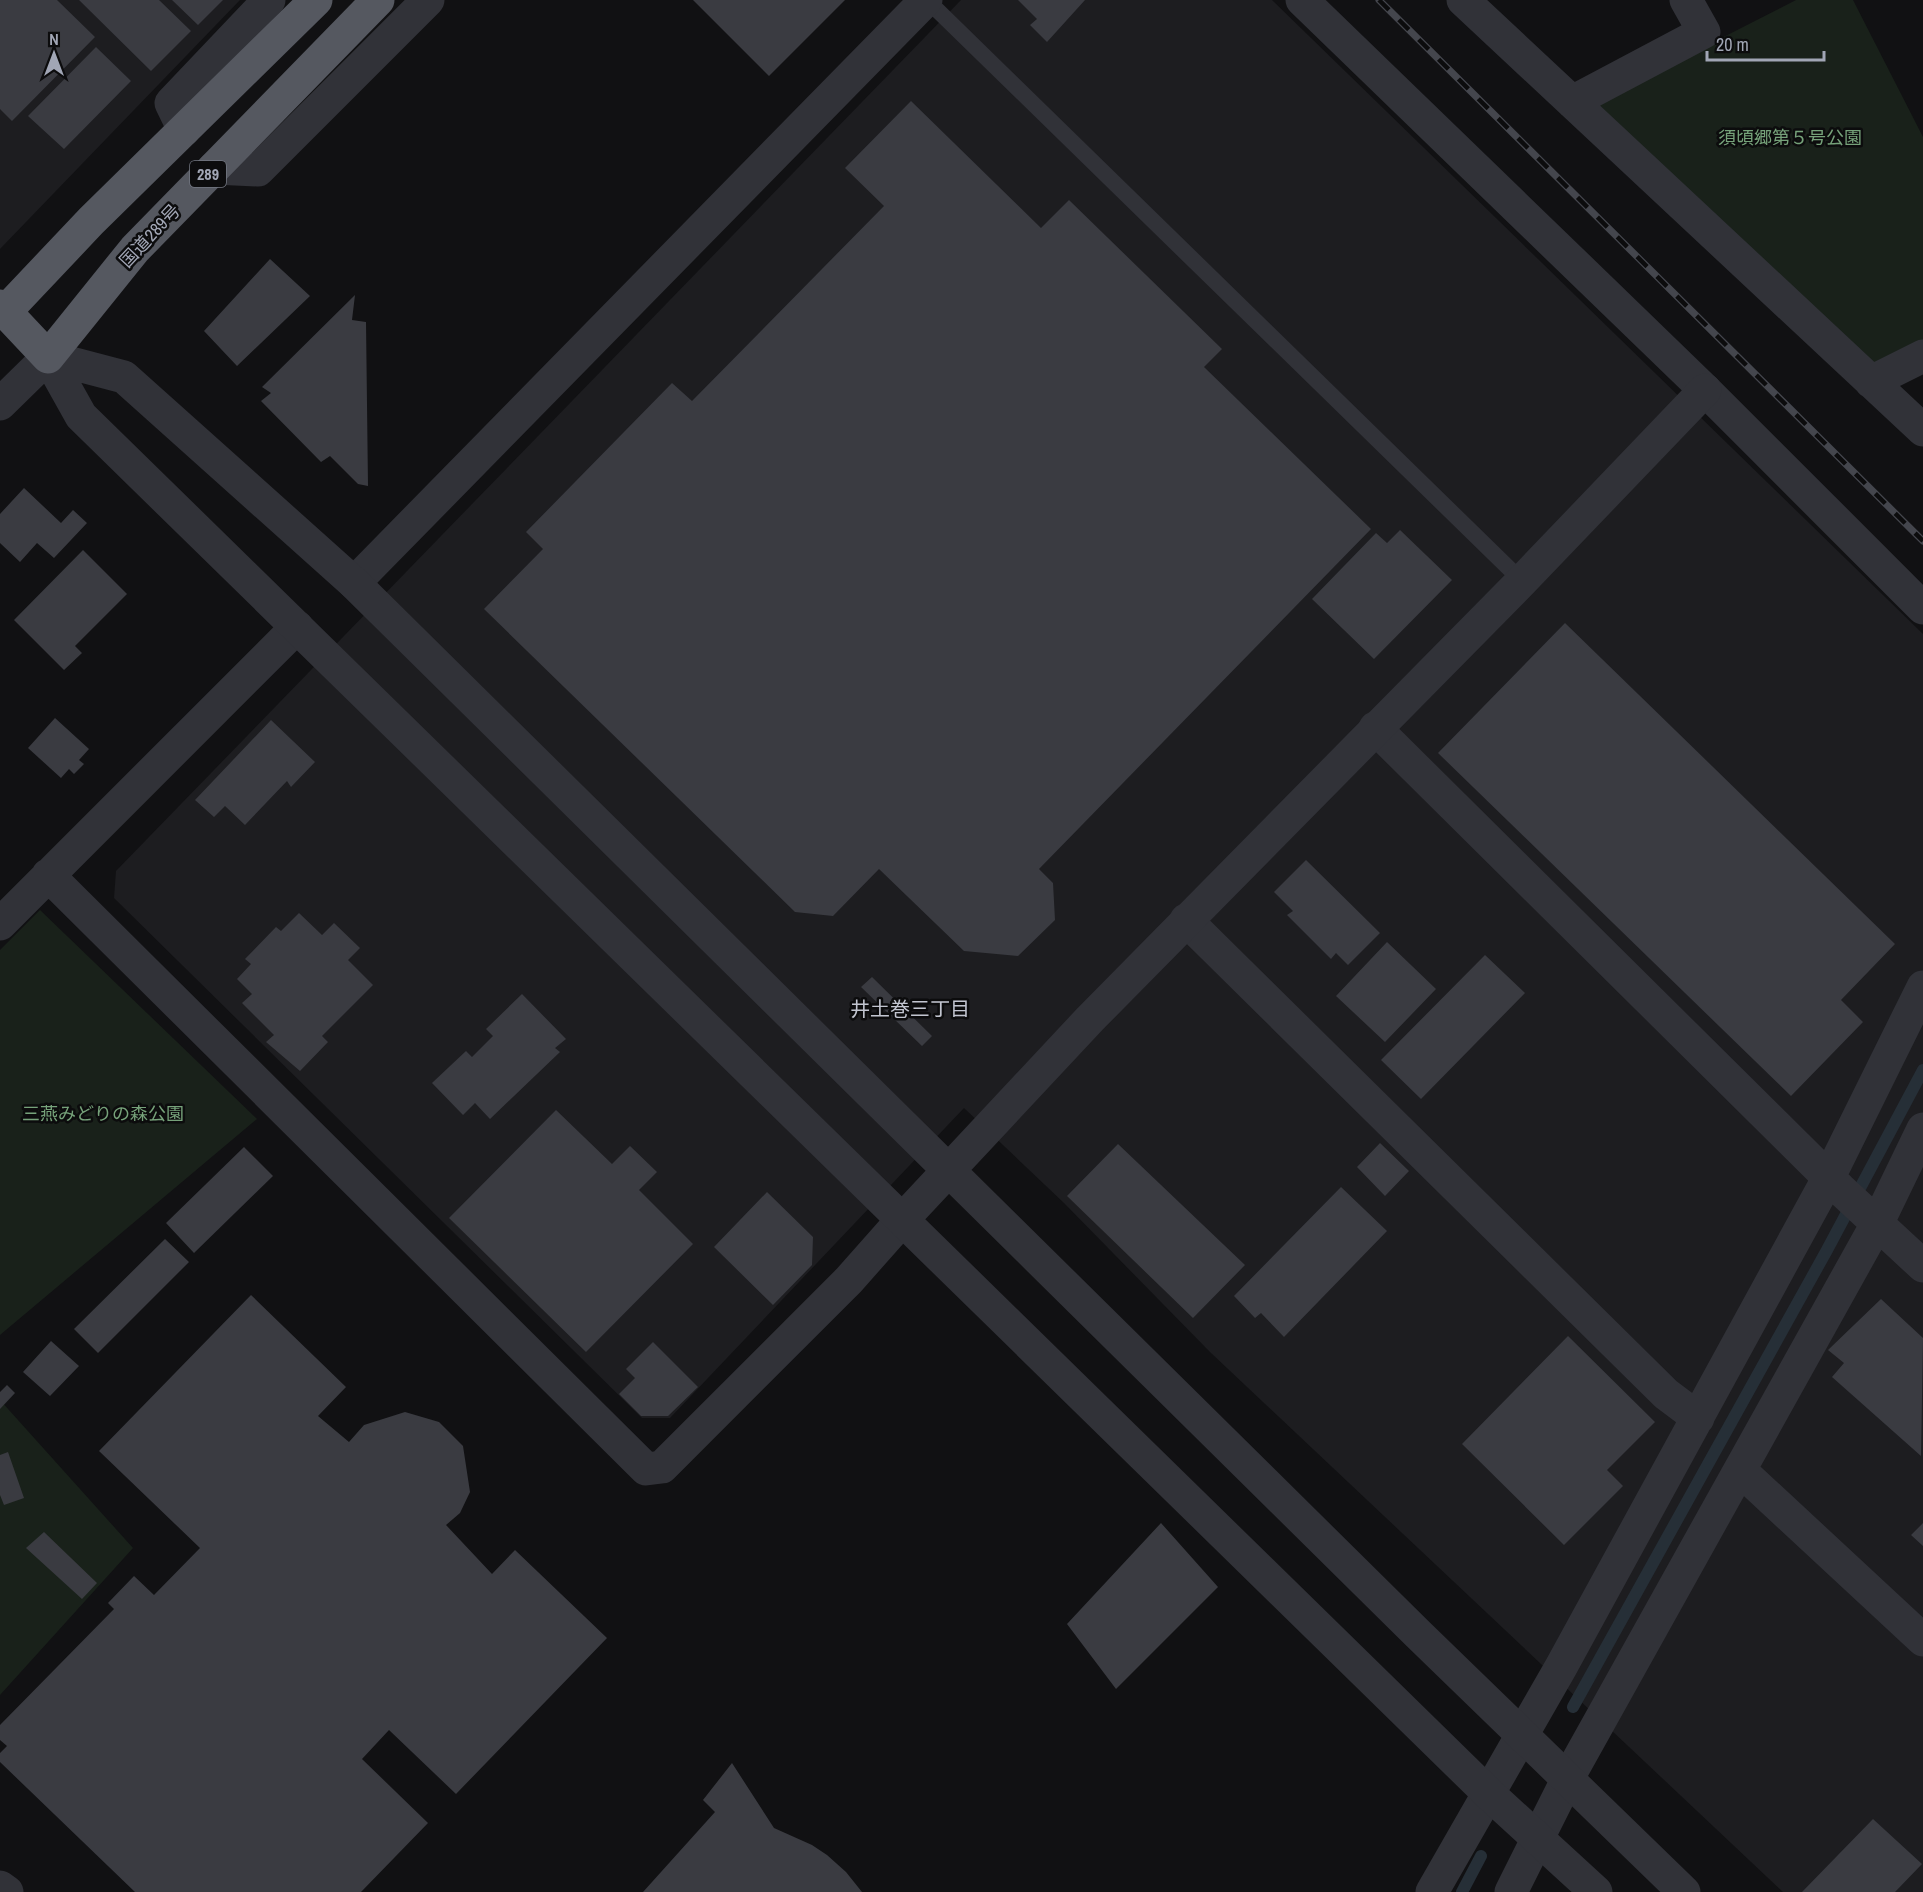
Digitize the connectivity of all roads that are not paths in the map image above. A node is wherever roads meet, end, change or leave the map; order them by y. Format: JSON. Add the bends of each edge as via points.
{"nodes":[{"id":1,"x":269,"y":0,"type":"edge"},
{"id":2,"x":316,"y":0,"type":"edge"},
{"id":3,"x":378,"y":0,"type":"edge"},
{"id":4,"x":428,"y":0,"type":"edge"},
{"id":5,"x":926,"y":0,"type":"edge"},
{"id":6,"x":1302,"y":0,"type":"edge"},
{"id":7,"x":1463,"y":0,"type":"edge"},
{"id":8,"x":1686,"y":0,"type":"edge"},
{"id":9,"x":1572,"y":102,"type":"junction"},
{"id":10,"x":184,"y":130,"type":"junction"},
{"id":11,"x":214,"y":168,"type":"junction"},
{"id":12,"x":2,"y":312,"type":"edge"},
{"id":13,"x":1923,"y":356,"type":"edge"},
{"id":14,"x":48,"y":357,"type":"junction"},
{"id":15,"x":1870,"y":382,"type":"junction"},
{"id":16,"x":1705,"y":390,"type":"junction"},
{"id":17,"x":0,"y":404,"type":"edge"},
{"id":18,"x":1923,"y":430,"type":"edge"},
{"id":19,"x":1522,"y":581,"type":"junction"},
{"id":20,"x":354,"y":583,"type":"junction"},
{"id":21,"x":1923,"y":608,"type":"edge"},
{"id":22,"x":297,"y":627,"type":"junction"},
{"id":23,"x":1375,"y":728,"type":"junction"},
{"id":24,"x":48,"y":875,"type":"junction"},
{"id":25,"x":1186,"y":920,"type":"junction"},
{"id":26,"x":0,"y":924,"type":"edge"},
{"id":27,"x":1923,"y":987,"type":"edge"},
{"id":28,"x":1923,"y":1129,"type":"edge"},
{"id":29,"x":948,"y":1168,"type":"junction"},
{"id":30,"x":1835,"y":1183,"type":"junction"},
{"id":31,"x":1871,"y":1216,"type":"junction"},
{"id":32,"x":903,"y":1219,"type":"junction"},
{"id":33,"x":1923,"y":1266,"type":"edge"},
{"id":34,"x":1698,"y":1418,"type":"junction"},
{"id":35,"x":1740,"y":1470,"type":"junction"},
{"id":36,"x":1923,"y":1640,"type":"edge"},
{"id":37,"x":1522,"y":1735,"type":"junction"},
{"id":38,"x":1568,"y":1778,"type":"junction"},
{"id":39,"x":1488,"y":1792,"type":"junction"},
{"id":40,"x":1538,"y":1837,"type":"junction"},
{"id":41,"x":0,"y":1887,"type":"edge"},
{"id":42,"x":7,"y":1892,"type":"edge"},
{"id":43,"x":1432,"y":1892,"type":"edge"},
{"id":44,"x":1511,"y":1892,"type":"edge"},
{"id":45,"x":1596,"y":1892,"type":"edge"},
{"id":46,"x":1684,"y":1892,"type":"edge"}],
"edges":[{"from":1,"to":10,"type":"street","via":[[171,103]]},
{"from":2,"to":10,"type":"highway","number":"289"},
{"from":3,"to":11,"type":"highway","name":"国道289号","number":"289"},
{"from":4,"to":11,"type":"street","via":[[258,170]]},
{"from":5,"to":19,"type":"lane"},
{"from":5,"to":20,"type":"street"},
{"from":6,"to":16,"type":"street"},
{"from":7,"to":9,"type":"street"},
{"from":8,"to":9,"type":"street","via":[[1704,32]]},
{"from":9,"to":15,"type":"street"},
{"from":10,"to":12,"type":"highway","number":"289"},
{"from":11,"to":14,"type":"highway","name":"国道289号","number":"289","via":[[135,249]]},
{"from":12,"to":14,"type":"highway","number":"289"},
{"from":13,"to":15,"type":"street"},
{"from":14,"to":17,"type":"street"},
{"from":14,"to":20,"type":"street","via":[[123,377]]},
{"from":14,"to":22,"type":"street","via":[[81,416]]},
{"from":15,"to":18,"type":"street"},
{"from":16,"to":19,"type":"street"},
{"from":16,"to":21,"type":"street"},
{"from":19,"to":23,"type":"street"},
{"from":20,"to":29,"type":"street"},
{"from":22,"to":24,"type":"street"},
{"from":22,"to":32,"type":"street"},
{"from":23,"to":25,"type":"street"},
{"from":23,"to":30,"type":"street"},
{"from":24,"to":26,"type":"street"},
{"from":24,"to":32,"type":"street","via":[[646,1469],[662,1467],[849,1280]]},
{"from":25,"to":29,"type":"street"},
{"from":25,"to":34,"type":"street","via":[[1666,1394]]},
{"from":27,"to":30,"type":"street"},
{"from":28,"to":31,"type":"street"},
{"from":29,"to":32,"type":"street"},
{"from":29,"to":37,"type":"street"},
{"from":30,"to":31,"type":"street"},
{"from":30,"to":34,"type":"street"},
{"from":31,"to":33,"type":"street"},
{"from":31,"to":35,"type":"street"},
{"from":32,"to":39,"type":"street"},
{"from":34,"to":37,"type":"street"},
{"from":35,"to":36,"type":"street"},
{"from":35,"to":38,"type":"street"},
{"from":37,"to":38,"type":"street"},
{"from":37,"to":39,"type":"street"},
{"from":38,"to":40,"type":"street"},
{"from":38,"to":46,"type":"street"},
{"from":39,"to":40,"type":"street"},
{"from":39,"to":43,"type":"street"},
{"from":40,"to":44,"type":"street"},
{"from":40,"to":45,"type":"street"},
{"from":41,"to":42,"type":"street"}]}
